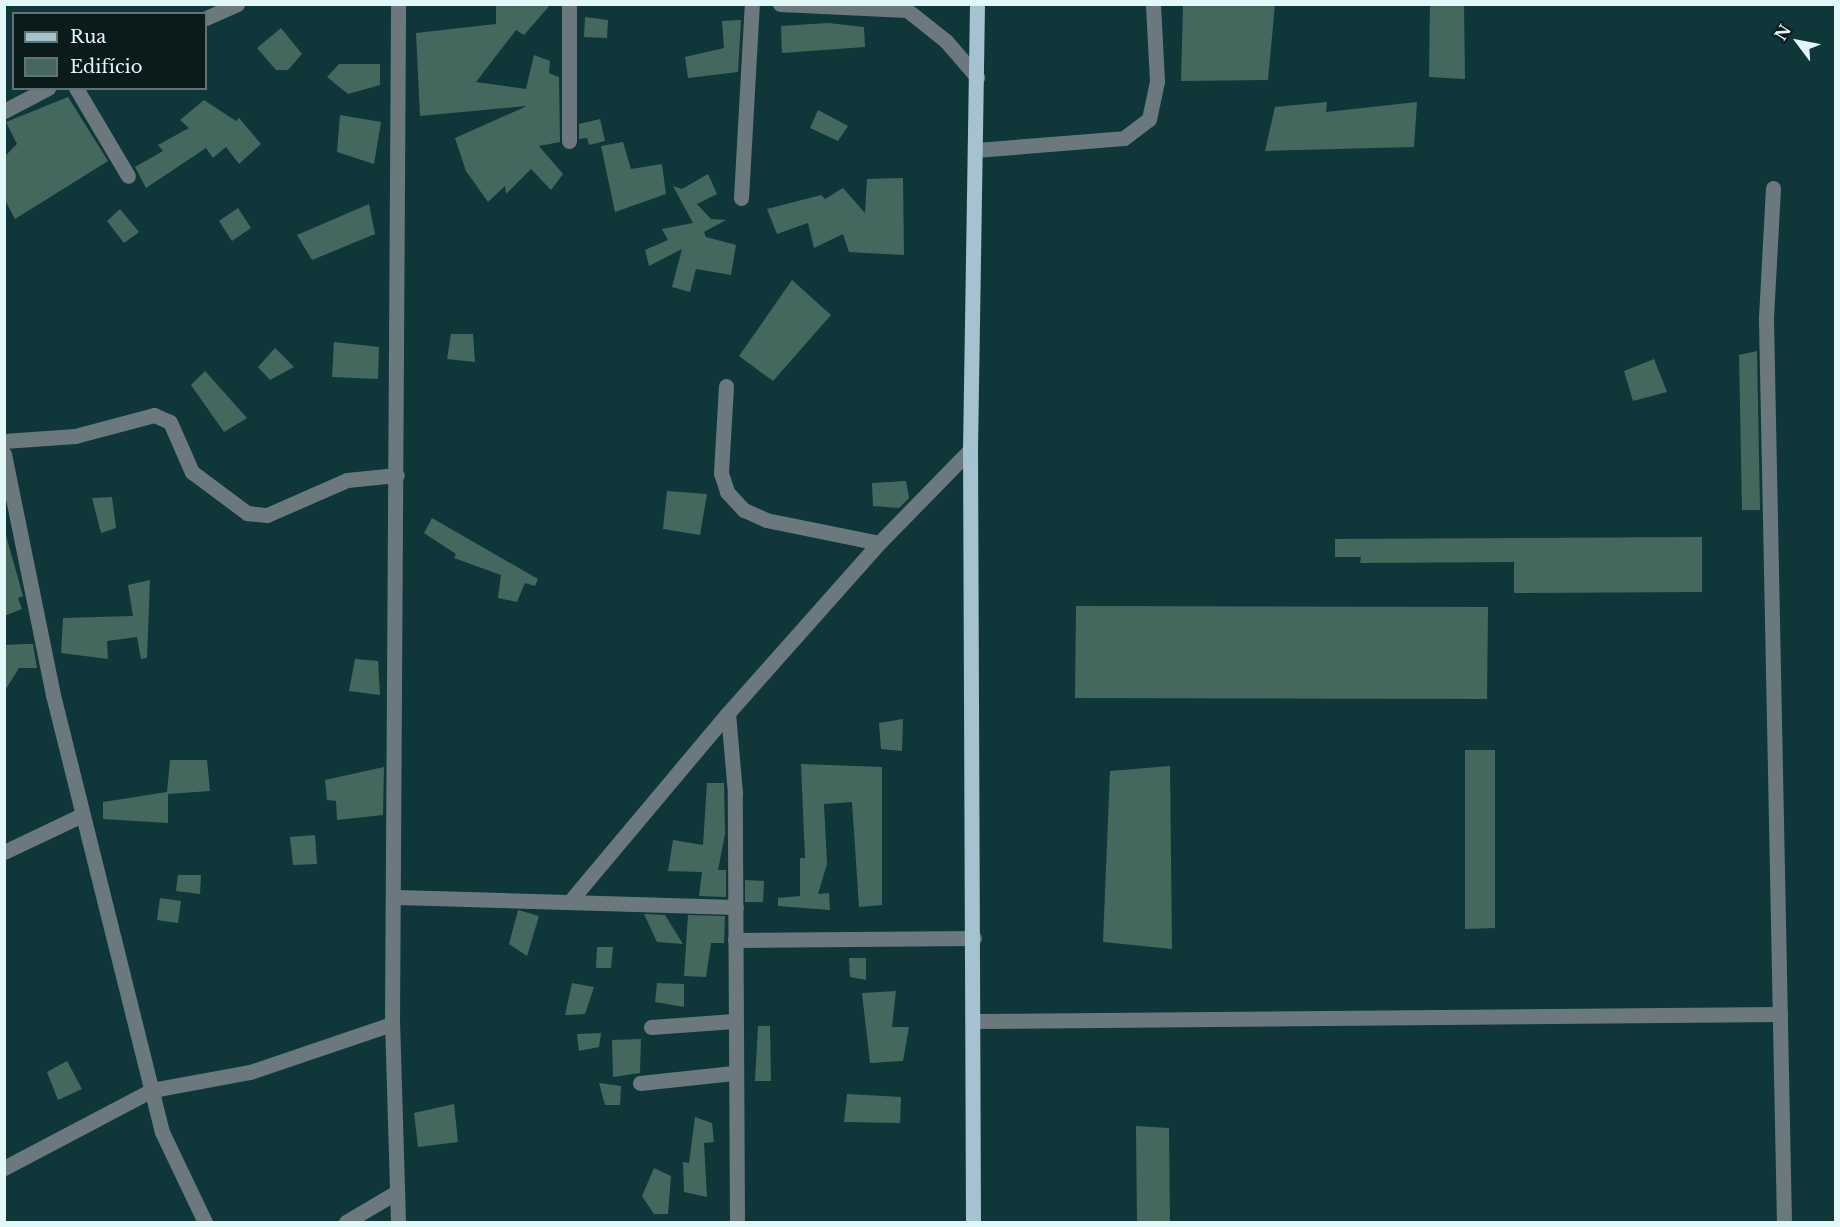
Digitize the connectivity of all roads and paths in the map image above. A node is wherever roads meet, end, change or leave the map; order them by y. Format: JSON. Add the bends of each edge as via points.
{"nodes":[{"id":1,"x":237,"y":4,"type":"edge"},
{"id":2,"x":398,"y":4,"type":"edge"},
{"id":3,"x":569,"y":4,"type":"edge"},
{"id":4,"x":752,"y":4,"type":"edge"},
{"id":5,"x":780,"y":4,"type":"edge"},
{"id":6,"x":977,"y":4,"type":"edge"},
{"id":7,"x":1153,"y":4,"type":"edge"},
{"id":8,"x":910,"y":7,"type":"edge"},
{"id":9,"x":207,"y":18,"type":"edge"},
{"id":10,"x":977,"y":77,"type":"junction"},
{"id":11,"x":44,"y":90,"type":"edge"},
{"id":12,"x":77,"y":90,"type":"edge"},
{"id":13,"x":4,"y":111,"type":"edge"},
{"id":14,"x":569,"y":141,"type":"dead end"},
{"id":15,"x":976,"y":150,"type":"junction"},
{"id":16,"x":128,"y":176,"type":"dead end"},
{"id":17,"x":1773,"y":188,"type":"dead end"},
{"id":18,"x":741,"y":198,"type":"dead end"},
{"id":19,"x":726,"y":386,"type":"dead end"},
{"id":20,"x":4,"y":441,"type":"edge"},
{"id":21,"x":970,"y":450,"type":"junction"},
{"id":22,"x":4,"y":454,"type":"edge"},
{"id":23,"x":397,"y":475,"type":"junction"},
{"id":24,"x":879,"y":543,"type":"junction"},
{"id":25,"x":728,"y":713,"type":"junction"},
{"id":26,"x":82,"y":814,"type":"junction"},
{"id":27,"x":4,"y":852,"type":"edge"},
{"id":28,"x":397,"y":897,"type":"junction"},
{"id":29,"x":571,"y":900,"type":"junction"},
{"id":30,"x":736,"y":906,"type":"junction"},
{"id":31,"x":974,"y":938,"type":"junction"},
{"id":32,"x":735,"y":940,"type":"junction"},
{"id":33,"x":1780,"y":1014,"type":"junction"},
{"id":34,"x":734,"y":1021,"type":"junction"},
{"id":35,"x":975,"y":1021,"type":"junction"},
{"id":36,"x":392,"y":1024,"type":"junction"},
{"id":37,"x":651,"y":1027,"type":"dead end"},
{"id":38,"x":733,"y":1073,"type":"junction"},
{"id":39,"x":640,"y":1083,"type":"dead end"},
{"id":40,"x":152,"y":1090,"type":"junction"},
{"id":41,"x":4,"y":1168,"type":"edge"},
{"id":42,"x":397,"y":1192,"type":"junction"},
{"id":43,"x":205,"y":1222,"type":"edge"},
{"id":44,"x":346,"y":1222,"type":"edge"},
{"id":45,"x":398,"y":1222,"type":"edge"},
{"id":46,"x":736,"y":1222,"type":"edge"},
{"id":47,"x":973,"y":1222,"type":"edge"},
{"id":48,"x":1784,"y":1222,"type":"edge"}],
"edges":[{"from":1,"to":9,"type":"street"},
{"from":2,"to":23,"type":"street"},
{"from":3,"to":14,"type":"street"},
{"from":4,"to":18,"type":"street"},
{"from":5,"to":8,"type":"street"},
{"from":6,"to":10,"type":"main road"},
{"from":7,"to":15,"type":"street","via":[[1157,81],[1149,119],[1124,138]]},
{"from":8,"to":10,"type":"street"},
{"from":10,"to":15,"type":"main road"},
{"from":11,"to":13,"type":"street"},
{"from":12,"to":16,"type":"street"},
{"from":15,"to":21,"type":"main road"},
{"from":17,"to":33,"type":"street","via":[[1766,319]]},
{"from":19,"to":24,"type":"street","via":[[721,472],[727,492],[744,510],[766,520]]},
{"from":20,"to":23,"type":"street","via":[[75,436],[154,414],[170,422],[192,472],[247,513],[267,514],[347,480]]},
{"from":21,"to":24,"type":"street"},
{"from":21,"to":31,"type":"main road"},
{"from":22,"to":26,"type":"street"},
{"from":23,"to":28,"type":"street"},
{"from":24,"to":25,"type":"street"},
{"from":25,"to":29,"type":"street"},
{"from":25,"to":30,"type":"street"},
{"from":26,"to":27,"type":"street"},
{"from":26,"to":40,"type":"street"},
{"from":28,"to":29,"type":"street"},
{"from":28,"to":36,"type":"street"},
{"from":29,"to":30,"type":"street"},
{"from":30,"to":32,"type":"street"},
{"from":31,"to":32,"type":"street"},
{"from":31,"to":35,"type":"main road"},
{"from":32,"to":34,"type":"street"},
{"from":33,"to":35,"type":"street"},
{"from":33,"to":48,"type":"street"},
{"from":34,"to":37,"type":"street"},
{"from":34,"to":38,"type":"street"},
{"from":35,"to":47,"type":"main road"},
{"from":36,"to":40,"type":"street","via":[[250,1072]]},
{"from":36,"to":42,"type":"street"},
{"from":38,"to":39,"type":"street"},
{"from":38,"to":46,"type":"street"},
{"from":40,"to":41,"type":"street"},
{"from":40,"to":43,"type":"street","via":[[162,1132]]},
{"from":42,"to":44,"type":"street"},
{"from":42,"to":45,"type":"street"}]}
